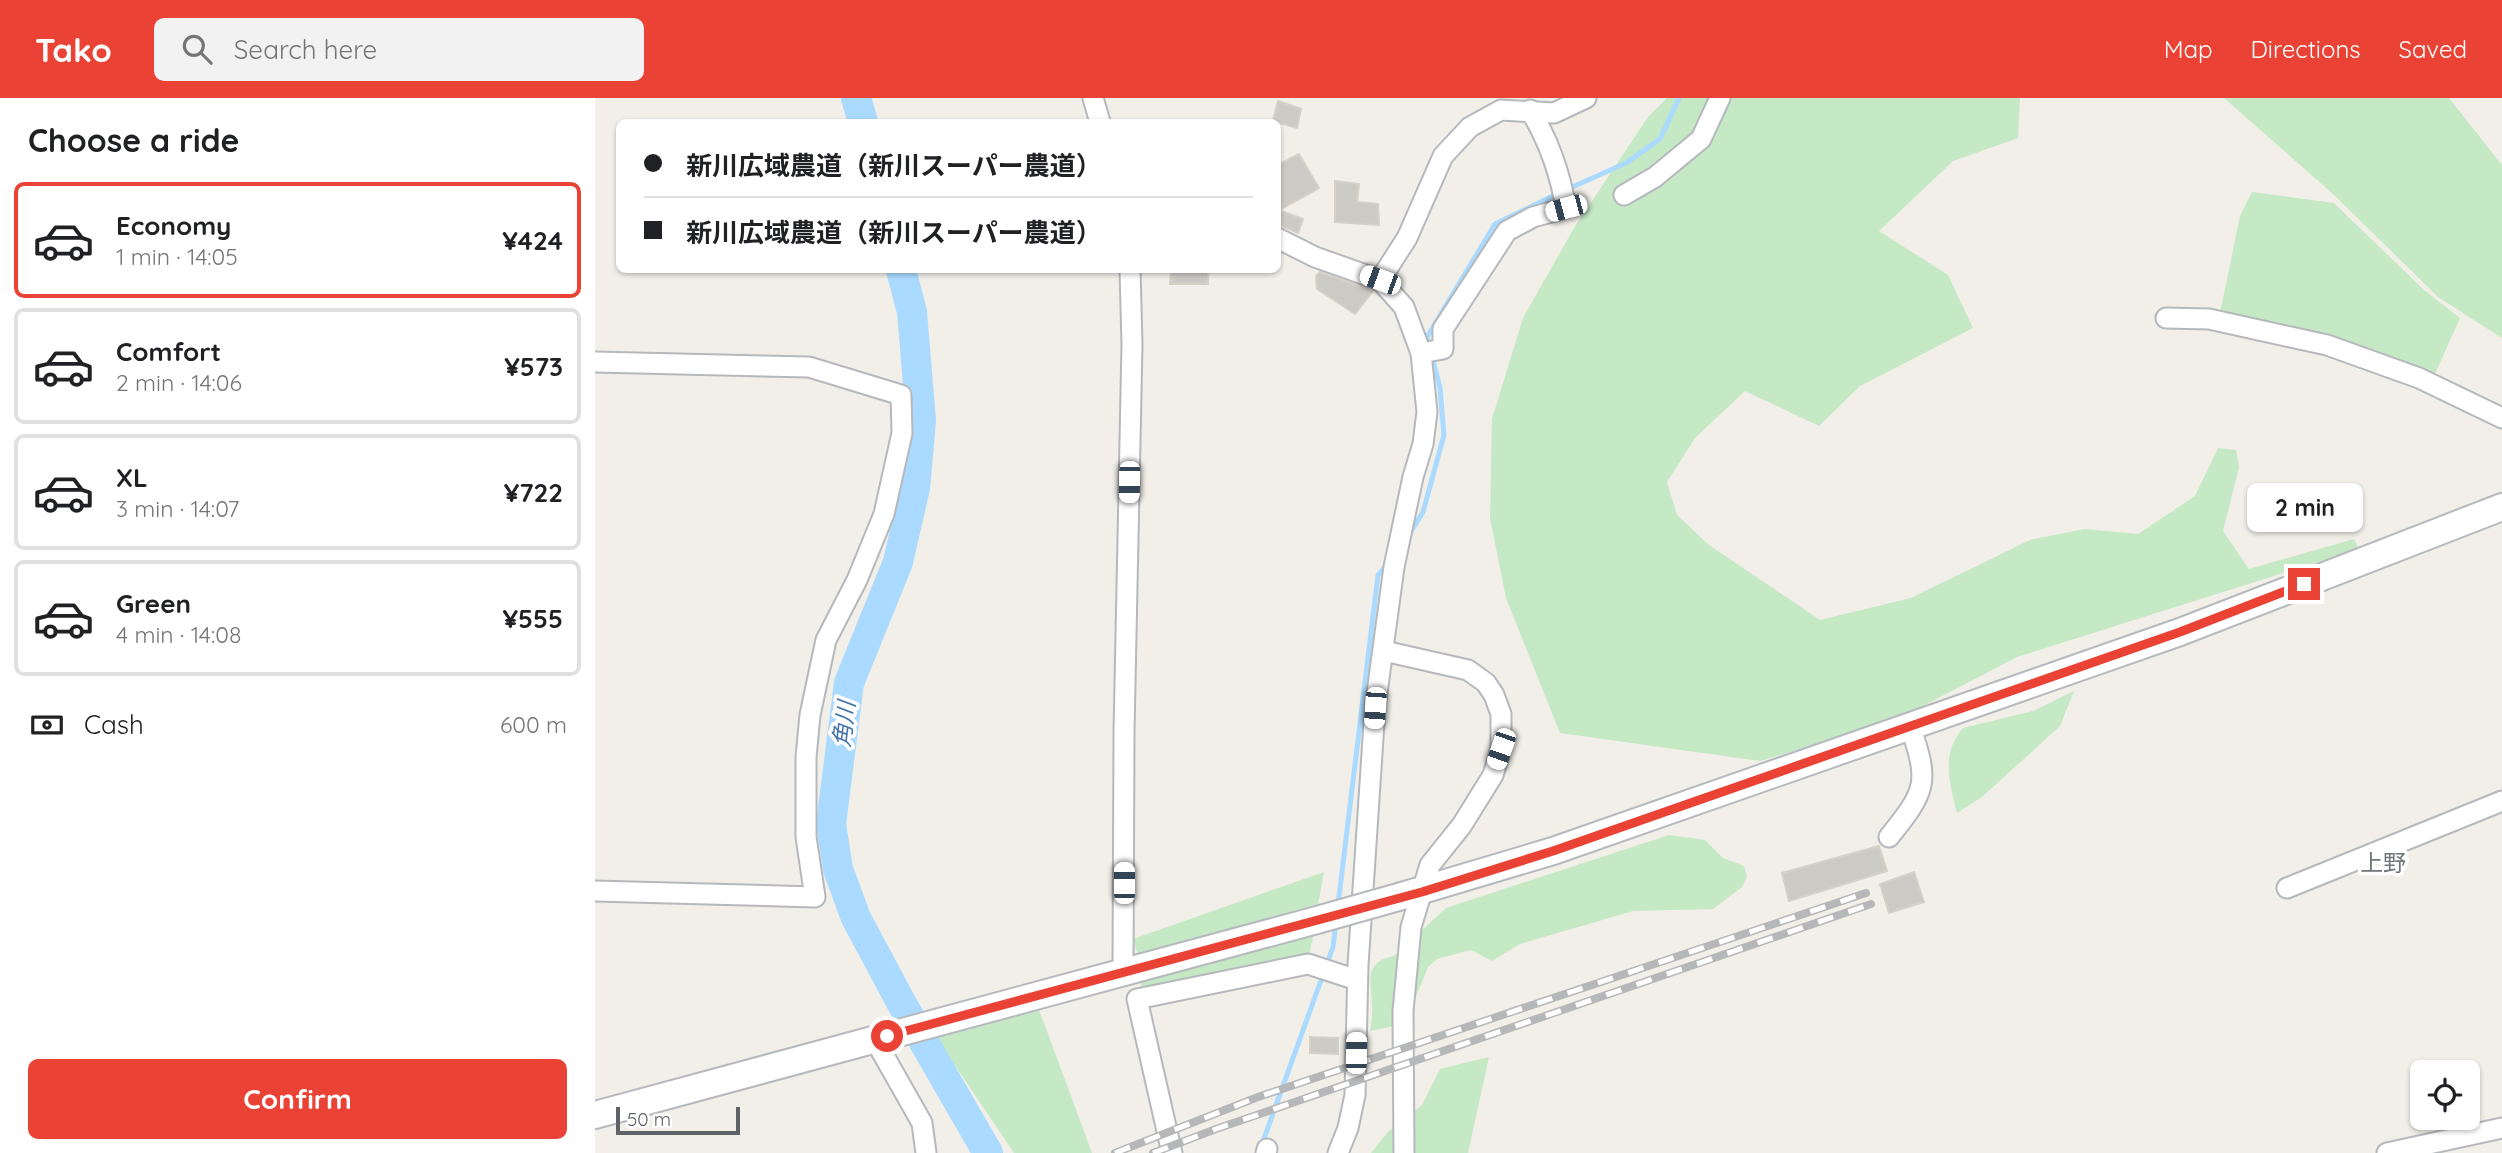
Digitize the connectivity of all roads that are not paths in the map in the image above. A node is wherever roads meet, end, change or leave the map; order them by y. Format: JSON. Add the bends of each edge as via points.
{"nodes":[{"id":1,"x":1093,"y":98,"type":"edge"},
{"id":2,"x":1586,"y":98,"type":"edge"},
{"id":3,"x":1720,"y":98,"type":"edge"},
{"id":4,"x":1530,"y":110,"type":"junction"},
{"id":5,"x":1099,"y":119,"type":"edge"},
{"id":6,"x":1624,"y":195,"type":"dead end"},
{"id":7,"x":1281,"y":240,"type":"edge"},
{"id":8,"x":1131,"y":273,"type":"edge"},
{"id":9,"x":1380,"y":280,"type":"junction"},
{"id":10,"x":2166,"y":318,"type":"dead end"},
{"id":11,"x":1422,"y":353,"type":"junction"},
{"id":12,"x":595,"y":362,"type":"edge"},
{"id":13,"x":2502,"y":418,"type":"edge"},
{"id":14,"x":2502,"y":506,"type":"edge"},
{"id":15,"x":1384,"y":651,"type":"junction"},
{"id":16,"x":1910,"y":726,"type":"junction"},
{"id":17,"x":2501,"y":804,"type":"edge"},
{"id":18,"x":1889,"y":837,"type":"dead end"},
{"id":19,"x":2287,"y":888,"type":"dead end"},
{"id":20,"x":595,"y":891,"type":"edge"},
{"id":21,"x":1412,"y":894,"type":"junction"},
{"id":22,"x":1123,"y":973,"type":"junction"},
{"id":23,"x":1357,"y":980,"type":"junction"},
{"id":24,"x":881,"y":1038,"type":"junction"},
{"id":25,"x":595,"y":1115,"type":"edge"},
{"id":26,"x":2502,"y":1128,"type":"edge"},
{"id":27,"x":926,"y":1153,"type":"edge"},
{"id":28,"x":1172,"y":1153,"type":"edge"},
{"id":29,"x":1338,"y":1153,"type":"edge"},
{"id":30,"x":1404,"y":1153,"type":"edge"},
{"id":31,"x":2387,"y":1153,"type":"edge"}],
"edges":[{"from":1,"to":5,"type":"street"},
{"from":2,"to":4,"type":"street","via":[[1554,113]]},
{"from":3,"to":6,"type":"street","via":[[1701,139],[1655,177]]},
{"from":4,"to":9,"type":"street","via":[[1501,110],[1470,127],[1443,156],[1406,238]]},
{"from":4,"to":11,"type":"street","via":[[1543,131],[1566,208],[1533,217],[1507,231],[1443,329],[1442,349]]},
{"from":7,"to":9,"type":"street"},
{"from":8,"to":22,"type":"street"},
{"from":9,"to":11,"type":"street","via":[[1405,307]]},
{"from":10,"to":13,"type":"street","via":[[2209,319],[2327,345],[2419,379]]},
{"from":11,"to":15,"type":"street","via":[[1427,412],[1423,444],[1394,567]]},
{"from":12,"to":20,"type":"street","via":[[809,367],[901,395],[902,433],[884,514],[826,640],[810,715],[806,837],[815,897]]},
{"from":14,"to":16,"type":"street","via":[[2180,632]]},
{"from":15,"to":21,"type":"street","via":[[1468,670],[1486,683],[1501,714],[1501,749],[1493,775]]},
{"from":15,"to":23,"type":"street","via":[[1375,708]]},
{"from":16,"to":18,"type":"street","via":[[1921,758],[1922,787]]},
{"from":16,"to":21,"type":"street","via":[[1553,851]]},
{"from":17,"to":19,"type":"street"},
{"from":21,"to":22,"type":"street","bridge":true},
{"from":21,"to":30,"type":"street","via":[[1403,1011]]},
{"from":22,"to":24,"type":"street"},
{"from":23,"to":28,"type":"street","via":[[1308,964],[1137,999]]},
{"from":23,"to":29,"type":"street","via":[[1355,1095]]},
{"from":24,"to":25,"type":"street"},
{"from":24,"to":27,"type":"street","via":[[922,1123]]},
{"from":26,"to":31,"type":"street"}]}
